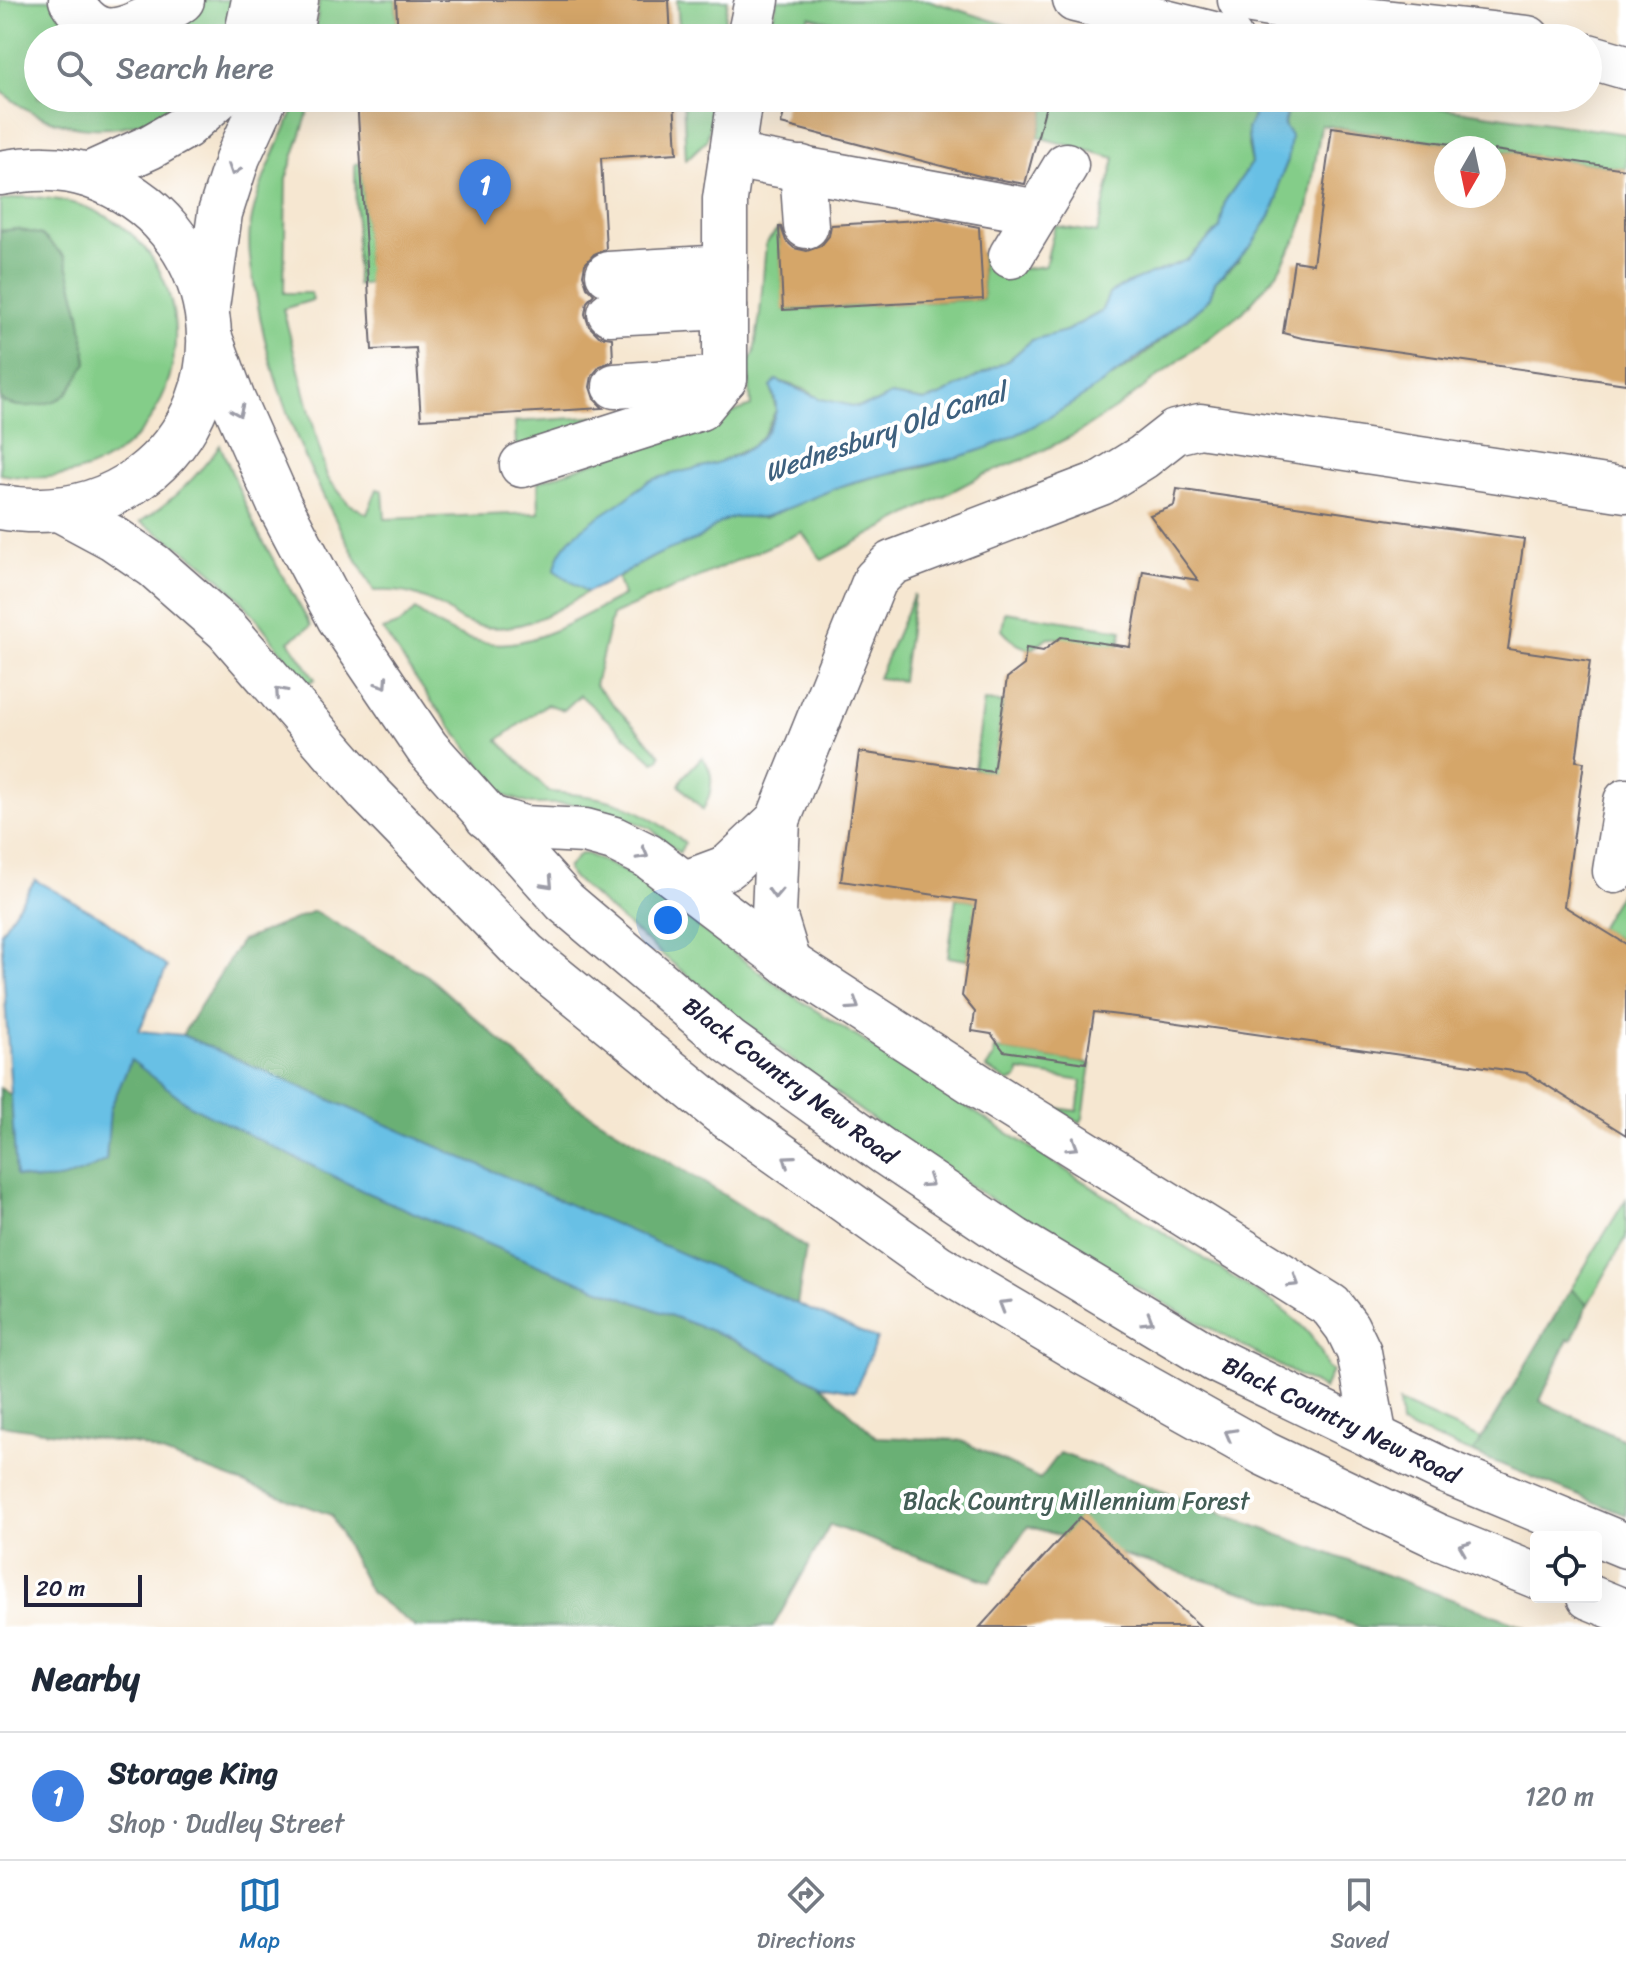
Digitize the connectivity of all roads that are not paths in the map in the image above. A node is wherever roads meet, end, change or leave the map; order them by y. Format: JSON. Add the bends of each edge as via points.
{"nodes":[{"id":1,"x":71,"y":0,"type":"edge"},
{"id":2,"x":182,"y":0,"type":"edge"},
{"id":3,"x":254,"y":0,"type":"edge"},
{"id":4,"x":296,"y":0,"type":"edge"},
{"id":5,"x":757,"y":0,"type":"edge"},
{"id":6,"x":1075,"y":0,"type":"edge"},
{"id":7,"x":1240,"y":14,"type":"edge"},
{"id":8,"x":90,"y":24,"type":"edge"},
{"id":9,"x":136,"y":24,"type":"edge"},
{"id":10,"x":249,"y":24,"type":"edge"},
{"id":11,"x":292,"y":24,"type":"edge"},
{"id":12,"x":752,"y":24,"type":"edge"},
{"id":13,"x":1402,"y":24,"type":"edge"},
{"id":14,"x":1602,"y":60,"type":"edge"},
{"id":15,"x":1626,"y":67,"type":"edge"},
{"id":16,"x":1602,"y":77,"type":"edge"},
{"id":17,"x":1626,"y":78,"type":"edge"},
{"id":18,"x":202,"y":112,"type":"edge"},
{"id":19,"x":259,"y":112,"type":"edge"},
{"id":20,"x":738,"y":112,"type":"edge"},
{"id":21,"x":731,"y":156,"type":"junction"},
{"id":22,"x":824,"y":161,"type":"junction"},
{"id":23,"x":10,"y":162,"type":"edge"},
{"id":24,"x":1066,"y":165,"type":"dead end"},
{"id":25,"x":88,"y":175,"type":"junction"},
{"id":26,"x":1038,"y":212,"type":"junction"},
{"id":27,"x":806,"y":226,"type":"dead end"},
{"id":28,"x":1011,"y":256,"type":"dead end"},
{"id":29,"x":725,"y":287,"type":"junction"},
{"id":30,"x":609,"y":294,"type":"dead end"},
{"id":31,"x":208,"y":323,"type":"junction"},
{"id":32,"x":725,"y":378,"type":"junction"},
{"id":33,"x":615,"y":386,"type":"dead end"},
{"id":34,"x":522,"y":465,"type":"dead end"},
{"id":35,"x":1626,"y":490,"type":"edge"},
{"id":36,"x":0,"y":507,"type":"edge"},
{"id":37,"x":59,"y":509,"type":"junction"},
{"id":38,"x":1626,"y":801,"type":"edge"},
{"id":39,"x":487,"y":817,"type":"junction"},
{"id":40,"x":778,"y":820,"type":"junction"},
{"id":41,"x":1615,"y":871,"type":"dead end"},
{"id":42,"x":685,"y":883,"type":"junction"},
{"id":43,"x":789,"y":963,"type":"junction"},
{"id":44,"x":1375,"y":1438,"type":"junction"},
{"id":45,"x":1626,"y":1546,"type":"edge"},
{"id":46,"x":1530,"y":1574,"type":"edge"},
{"id":47,"x":1602,"y":1602,"type":"edge"},
{"id":48,"x":1626,"y":1612,"type":"edge"}],
"edges":[{"from":1,"to":8,"type":"main road"},
{"from":2,"to":9,"type":"main road"},
{"from":3,"to":10,"type":"main road"},
{"from":4,"to":11,"type":"main road"},
{"from":5,"to":12,"type":"main road"},
{"from":6,"to":7,"type":"main road"},
{"from":7,"to":13,"type":"main road"},
{"from":14,"to":15,"type":"main road"},
{"from":16,"to":17,"type":"main road"},
{"from":18,"to":25,"type":"main road","via":[[150,147]]},
{"from":19,"to":31,"type":"main road","one_way":true,"via":[[220,213]]},
{"from":20,"to":21,"type":"main road"},
{"from":21,"to":22,"type":"main road"},
{"from":21,"to":29,"type":"main road","via":[[725,199]]},
{"from":22,"to":26,"type":"main road"},
{"from":22,"to":27,"type":"main road"},
{"from":23,"to":25,"type":"main road","name":"Black Country New Road"},
{"from":24,"to":26,"type":"main road"},
{"from":25,"to":31,"type":"main road","name":"Black Country New Road","via":[[133,196],[168,228],[192,263]]},
{"from":26,"to":28,"type":"main road"},
{"from":29,"to":30,"type":"main road"},
{"from":29,"to":32,"type":"main road"},
{"from":31,"to":37,"type":"main road","via":[[208,363],[199,399],[169,451],[127,486]]},
{"from":31,"to":39,"type":"main road","name":"Black Country New Road","one_way":true,"via":[[233,400],[280,506],[339,618],[427,748]]},
{"from":32,"to":33,"type":"main road"},
{"from":32,"to":34,"type":"main road","via":[[700,408]]},
{"from":35,"to":40,"type":"main road","via":[[1200,426],[1175,432],[1101,483],[892,563],[875,580]]},
{"from":36,"to":37,"type":"main road"},
{"from":46,"to":37,"type":"main road","one_way":true,"via":[[1437,1536],[1265,1454],[1088,1355],[937,1266],[719,1111],[526,954],[369,793],[227,630],[154,566]]},
{"from":38,"to":41,"type":"main road"},
{"from":39,"to":42,"type":"main road","one_way":true,"via":[[524,828],[585,831],[614,839]]},
{"from":39,"to":44,"type":"main road","name":"Black Country New Road","one_way":true,"via":[[565,902],[718,1032],[887,1154],[1015,1240],[1215,1360]]},
{"from":40,"to":42,"type":"main road","via":[[728,867]]},
{"from":40,"to":43,"type":"main road","one_way":true,"via":[[774,914]]},
{"from":42,"to":43,"type":"main road"},
{"from":43,"to":44,"type":"main road","one_way":true,"via":[[1331,1306],[1359,1352]]},
{"from":44,"to":45,"type":"main road","name":"Black Country New Road"},
{"from":47,"to":48,"type":"main road"}]}
